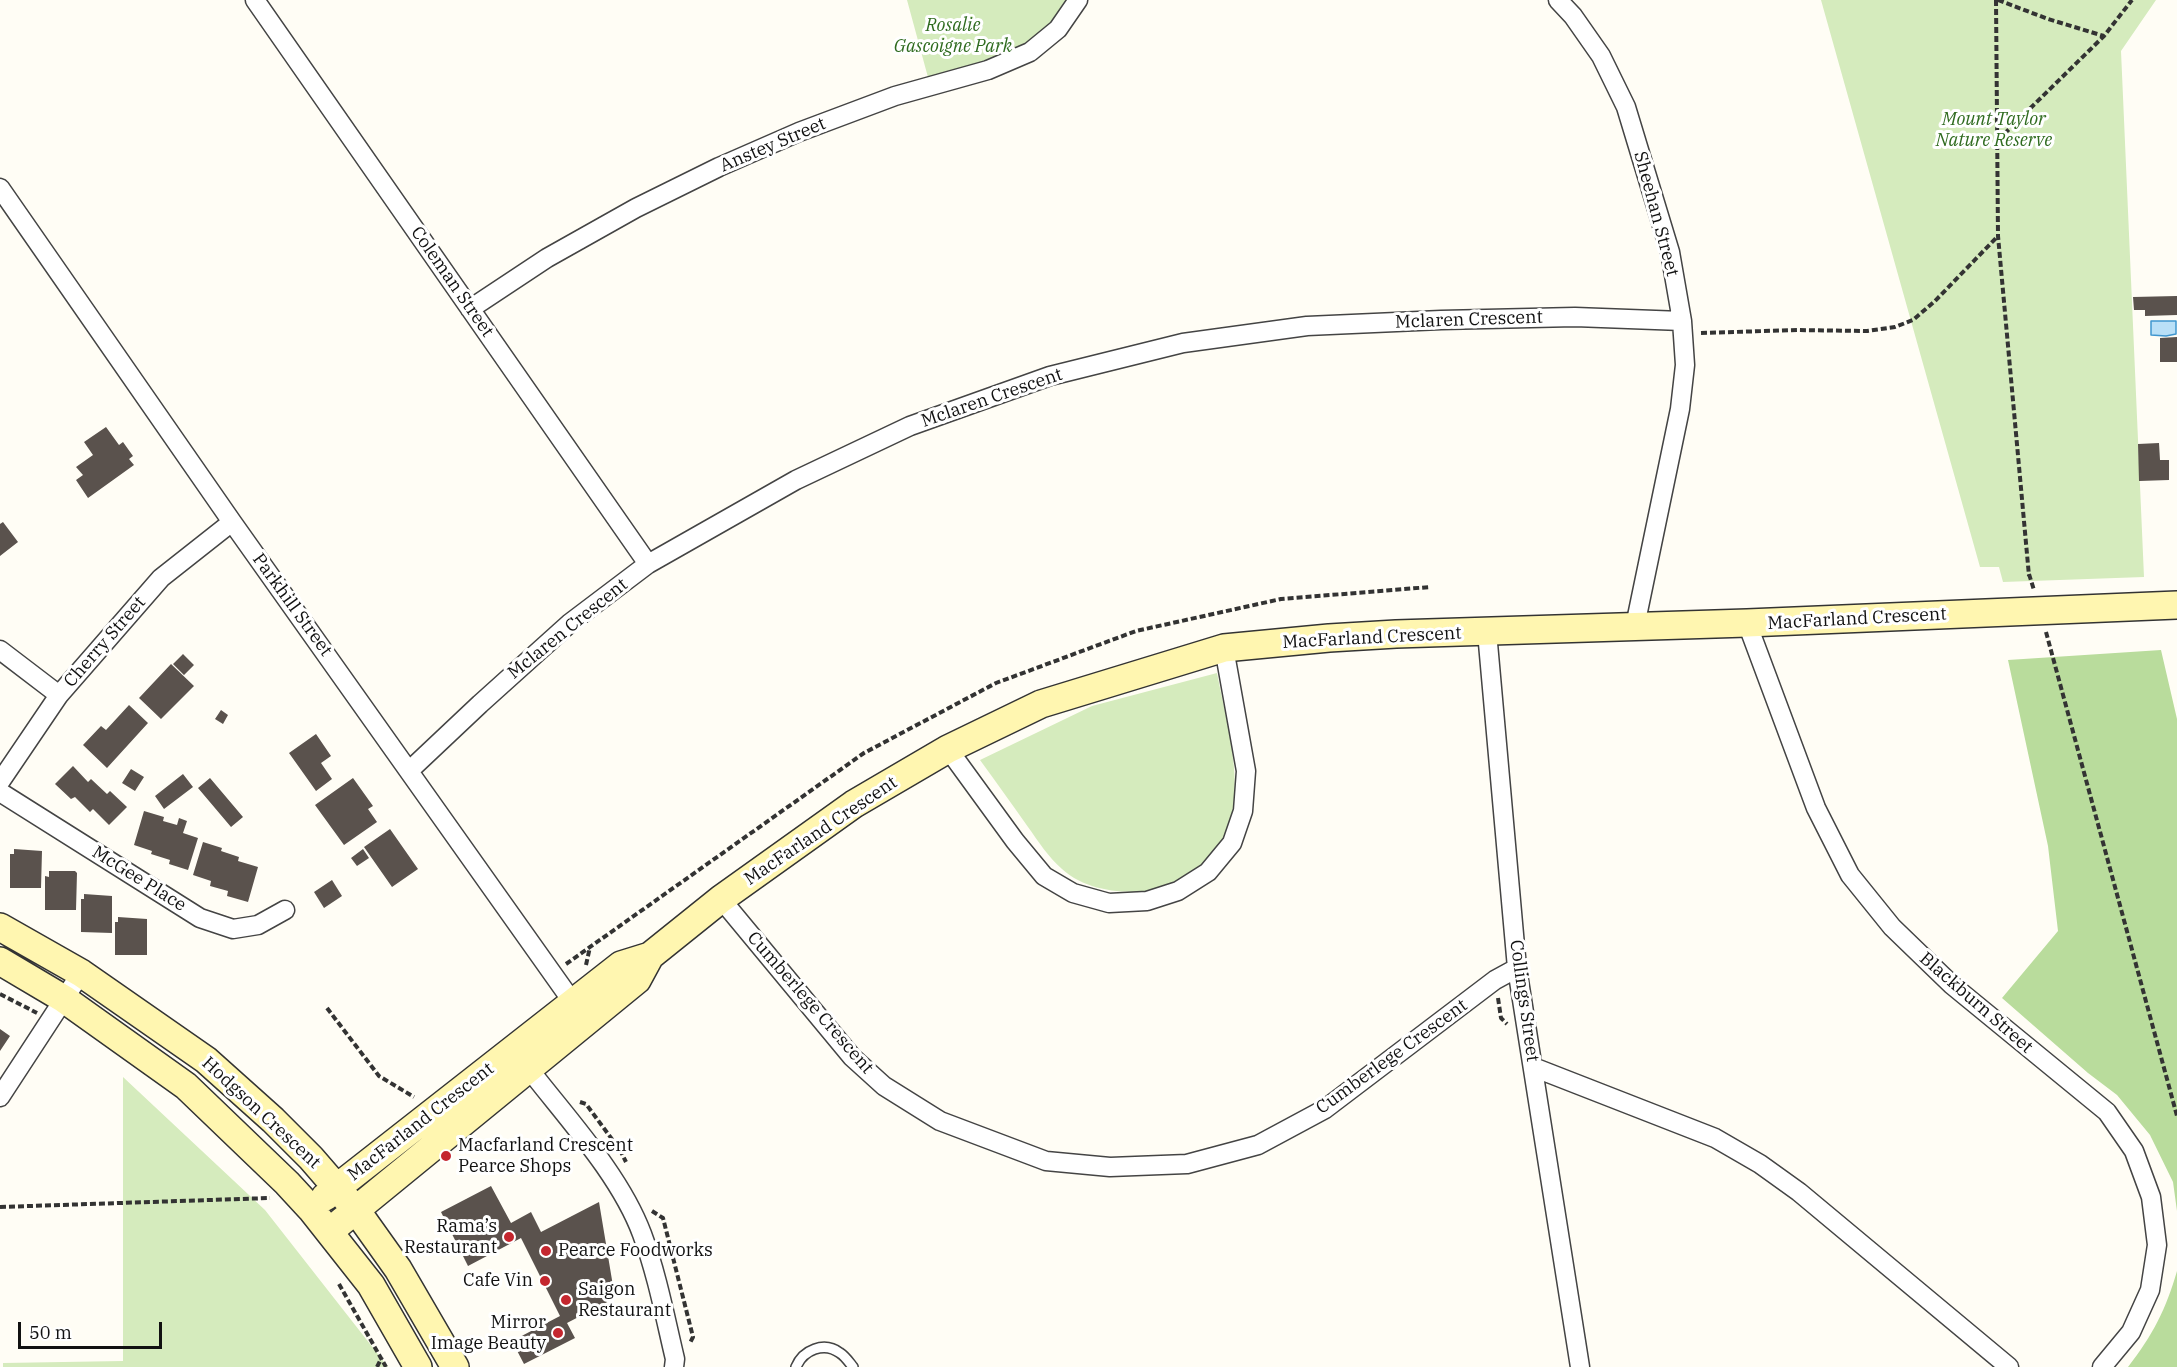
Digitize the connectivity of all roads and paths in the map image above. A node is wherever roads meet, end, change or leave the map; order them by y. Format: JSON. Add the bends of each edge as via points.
{"nodes":[{"id":1,"x":255,"y":0,"type":"edge"},
{"id":2,"x":1078,"y":0,"type":"edge"},
{"id":3,"x":1558,"y":0,"type":"edge"},
{"id":4,"x":1997,"y":0,"type":"edge"},
{"id":5,"x":2132,"y":0,"type":"edge"},
{"id":6,"x":2104,"y":36,"type":"junction"},
{"id":7,"x":1998,"y":140,"type":"junction"},
{"id":8,"x":0,"y":188,"type":"edge"},
{"id":9,"x":1998,"y":236,"type":"junction"},
{"id":10,"x":470,"y":309,"type":"junction"},
{"id":11,"x":1682,"y":328,"type":"junction"},
{"id":12,"x":232,"y":522,"type":"junction"},
{"id":13,"x":648,"y":564,"type":"junction"},
{"id":14,"x":2028,"y":571,"type":"junction"},
{"id":15,"x":2029,"y":576,"type":"dead end"},
{"id":16,"x":2177,"y":605,"type":"edge"},
{"id":17,"x":2040,"y":610,"type":"junction"},
{"id":18,"x":1747,"y":624,"type":"junction"},
{"id":19,"x":1635,"y":626,"type":"junction"},
{"id":20,"x":1487,"y":633,"type":"junction"},
{"id":21,"x":1224,"y":648,"type":"junction"},
{"id":22,"x":0,"y":650,"type":"edge"},
{"id":23,"x":59,"y":695,"type":"junction"},
{"id":24,"x":948,"y":749,"type":"junction"},
{"id":25,"x":410,"y":770,"type":"junction"},
{"id":26,"x":0,"y":782,"type":"edge"},
{"id":27,"x":0,"y":792,"type":"edge"},
{"id":28,"x":721,"y":899,"type":"junction"},
{"id":29,"x":285,"y":910,"type":"dead end"},
{"id":30,"x":0,"y":927,"type":"edge"},
{"id":31,"x":590,"y":947,"type":"dead end"},
{"id":32,"x":0,"y":961,"type":"edge"},
{"id":33,"x":563,"y":966,"type":"dead end"},
{"id":34,"x":586,"y":966,"type":"dead end"},
{"id":35,"x":1517,"y":968,"type":"junction"},
{"id":36,"x":573,"y":971,"type":"dead end"},
{"id":37,"x":81,"y":973,"type":"junction"},
{"id":38,"x":0,"y":994,"type":"edge"},
{"id":39,"x":327,"y":1008,"type":"dead end"},
{"id":40,"x":58,"y":1009,"type":"junction"},
{"id":41,"x":580,"y":1012,"type":"junction"},
{"id":42,"x":521,"y":1059,"type":"junction"},
{"id":43,"x":1533,"y":1067,"type":"junction"},
{"id":44,"x":0,"y":1097,"type":"edge"},
{"id":45,"x":414,"y":1097,"type":"dead end"},
{"id":46,"x":2177,"y":1116,"type":"edge"},
{"id":47,"x":338,"y":1187,"type":"junction"},
{"id":48,"x":262,"y":1190,"type":"dead end"},
{"id":49,"x":270,"y":1198,"type":"junction"},
{"id":50,"x":277,"y":1206,"type":"dead end"},
{"id":51,"x":0,"y":1207,"type":"edge"},
{"id":52,"x":311,"y":1209,"type":"junction"},
{"id":53,"x":356,"y":1210,"type":"junction"},
{"id":54,"x":330,"y":1231,"type":"junction"},
{"id":55,"x":338,"y":1282,"type":"dead end"},
{"id":56,"x":386,"y":1367,"type":"edge"},
{"id":57,"x":418,"y":1367,"type":"edge"},
{"id":58,"x":455,"y":1367,"type":"edge"},
{"id":59,"x":674,"y":1367,"type":"edge"},
{"id":60,"x":796,"y":1367,"type":"edge"},
{"id":61,"x":853,"y":1367,"type":"edge"},
{"id":62,"x":1580,"y":1367,"type":"edge"},
{"id":63,"x":2009,"y":1367,"type":"edge"},
{"id":64,"x":2102,"y":1367,"type":"edge"}],
"edges":[{"from":1,"to":10,"type":"street","name":"Coleman Street"},
{"from":2,"to":10,"type":"street","name":"Anstey Street","via":[[1058,29],[1030,52],[988,70],[884,100],[719,167],[547,258]]},
{"from":3,"to":11,"type":"street","name":"Sheehan Street","via":[[1601,56],[1626,106],[1670,252]]},
{"from":4,"to":6,"type":"path"},
{"from":4,"to":7,"type":"path"},
{"from":5,"to":6,"type":"path"},
{"from":6,"to":7,"type":"path"},
{"from":7,"to":9,"type":"path"},
{"from":8,"to":12,"type":"street","name":"Parkhill Street"},
{"from":9,"to":11,"type":"path","via":[[1914,320],[1895,327],[1867,331]]},
{"from":9,"to":14,"type":"path"},
{"from":10,"to":13,"type":"street","name":"Coleman Street"},
{"from":11,"to":13,"type":"street","name":"Mclaren Crescent","via":[[1575,317],[1429,320],[1307,326],[1183,344],[1050,376],[910,426],[796,480]]},
{"from":11,"to":19,"type":"street","name":"Sheehan Street","via":[[1685,365],[1680,409]]},
{"from":12,"to":23,"type":"street","name":"Cherry Street","via":[[161,578]]},
{"from":12,"to":25,"type":"street","name":"Parkhill Street"},
{"from":13,"to":25,"type":"street","name":"Mclaren Crescent","via":[[570,623]]},
{"from":14,"to":15,"type":"path"},
{"from":14,"to":17,"type":"path"},
{"from":16,"to":17,"type":"street","name":"MacFarland Crescent"},
{"from":17,"to":18,"type":"street","name":"MacFarland Crescent"},
{"from":17,"to":46,"type":"path"},
{"from":18,"to":19,"type":"street","name":"MacFarland Crescent"},
{"from":18,"to":64,"type":"street","name":"Blackburn Street","via":[[1816,808],[1850,874],[1892,927],[1952,985],[2107,1112],[2134,1151],[2151,1197],[2157,1245],[2150,1290],[2131,1332]]},
{"from":19,"to":20,"type":"street","name":"MacFarland Crescent"},
{"from":20,"to":21,"type":"street","name":"MacFarland Crescent","via":[[1329,638]]},
{"from":20,"to":35,"type":"street","name":"Collings Street"},
{"from":21,"to":24,"type":"street","name":"MacFarland Crescent","via":[[1041,704]]},
{"from":21,"to":24,"type":"street","via":[[1246,771],[1243,811],[1232,843],[1208,872],[1178,891],[1146,901],[1109,903],[1073,893],[1044,876]]},
{"from":22,"to":23,"type":"street"},
{"from":23,"to":26,"type":"street","name":"Cherry Street"},
{"from":24,"to":28,"type":"street","name":"MacFarland Crescent","via":[[854,804]]},
{"from":25,"to":41,"type":"street","name":"Parkhill Street"},
{"from":27,"to":29,"type":"street","name":"McGee Place","via":[[200,918],[233,929],[258,925]]},
{"from":28,"to":35,"type":"street","name":"Cumberlege Crescent","via":[[852,1057],[884,1086],[940,1121],[1046,1161],[1110,1167],[1187,1164],[1258,1145],[1325,1109],[1495,980]]},
{"from":28,"to":41,"type":"street","name":"MacFarland Crescent","via":[[650,956],[637,980]]},
{"from":30,"to":37,"type":"street","name":"Hodgson Crescent"},
{"from":31,"to":34,"type":"path"},
{"from":32,"to":40,"type":"street","name":"Hodgson Crescent"},
{"from":33,"to":36,"type":"path"},
{"from":35,"to":43,"type":"street","name":"Collings Street"},
{"from":37,"to":40,"type":"street"},
{"from":37,"to":47,"type":"street","name":"Hodgson Crescent","via":[[206,1060],[273,1120]]},
{"from":38,"to":40,"type":"path"},
{"from":39,"to":45,"type":"path","via":[[379,1076]]},
{"from":40,"to":44,"type":"street"},
{"from":40,"to":52,"type":"street","name":"Hodgson Crescent","via":[[186,1086]]},
{"from":41,"to":42,"type":"street","name":"MacFarland Crescent"},
{"from":42,"to":47,"type":"street","name":"MacFarland Crescent"},
{"from":42,"to":53,"type":"street","name":"MacFarland Crescent"},
{"from":42,"to":59,"type":"street","via":[[614,1181],[641,1233],[657,1282]]},
{"from":43,"to":62,"type":"street","name":"Collings Street"},
{"from":43,"to":63,"type":"street","via":[[1716,1138],[1760,1164]]},
{"from":47,"to":52,"type":"street","name":"MacFarland Crescent"},
{"from":47,"to":53,"type":"street","name":"Hodgson Crescent"},
{"from":48,"to":49,"type":"path"},
{"from":49,"to":50,"type":"path"},
{"from":49,"to":51,"type":"path"},
{"from":52,"to":54,"type":"street","name":"Hodgson Crescent"},
{"from":53,"to":54,"type":"street","name":"MacFarland Crescent"},
{"from":53,"to":58,"type":"street","name":"Hodgson Crescent","via":[[398,1269]]},
{"from":54,"to":57,"type":"street","name":"Hodgson Crescent","via":[[371,1285]]},
{"from":55,"to":56,"type":"path"},
{"from":60,"to":61,"type":"lane","via":[[808,1352],[821,1347],[840,1352]]}]}
